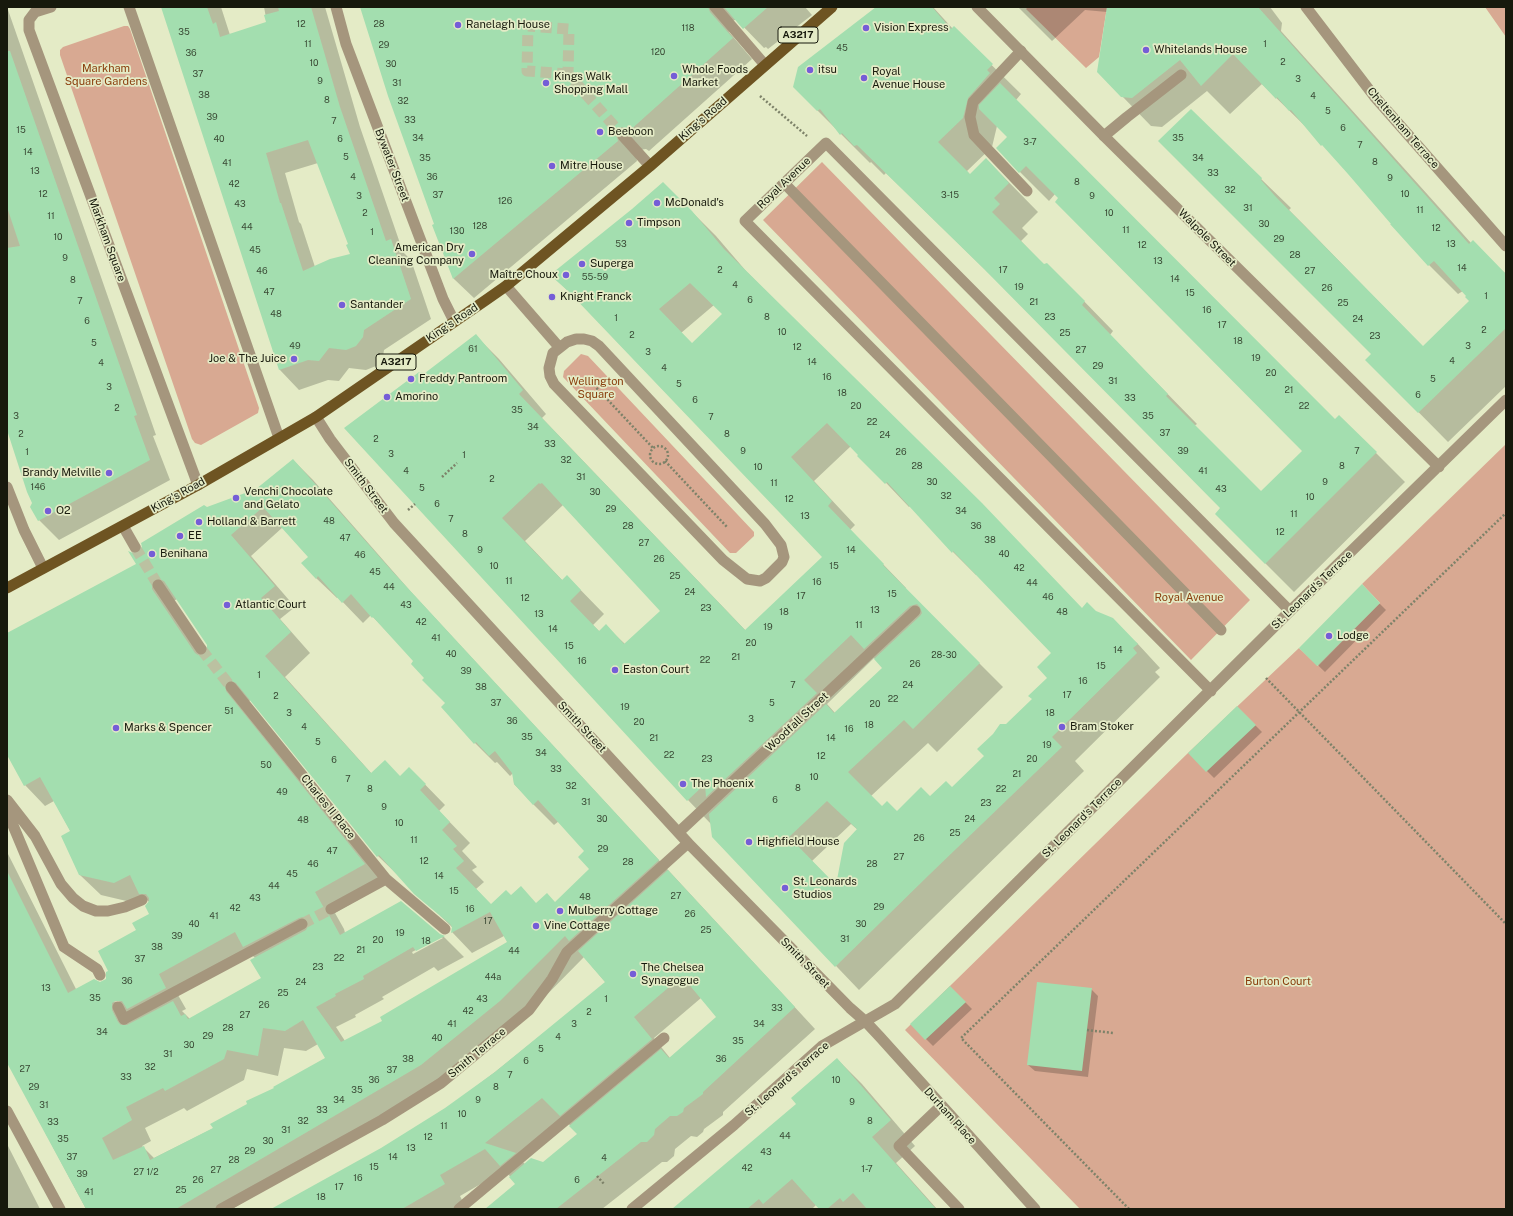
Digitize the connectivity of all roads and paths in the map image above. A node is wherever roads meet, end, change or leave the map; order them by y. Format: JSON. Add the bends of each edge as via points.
{"nodes":[{"id":1,"x":51,"y":7,"type":"edge"},
{"id":2,"x":129,"y":7,"type":"edge"},
{"id":3,"x":336,"y":7,"type":"edge"},
{"id":4,"x":715,"y":7,"type":"edge"},
{"id":5,"x":832,"y":7,"type":"edge"},
{"id":6,"x":977,"y":7,"type":"edge"},
{"id":7,"x":1306,"y":7,"type":"edge"},
{"id":8,"x":1021,"y":51,"type":"junction"},
{"id":9,"x":766,"y":65,"type":"junction"},
{"id":10,"x":1181,"y":75,"type":"dead end"},
{"id":11,"x":759,"y":95,"type":"dead end"},
{"id":12,"x":623,"y":136,"type":"tunnel mouth"},
{"id":13,"x":1104,"y":136,"type":"junction"},
{"id":14,"x":808,"y":137,"type":"dead end"},
{"id":15,"x":650,"y":166,"type":"junction"},
{"id":16,"x":784,"y":182,"type":"junction"},
{"id":17,"x":1027,"y":190,"type":"dead end"},
{"id":18,"x":1506,"y":246,"type":"edge"},
{"id":19,"x":506,"y":286,"type":"junction"},
{"id":20,"x":454,"y":321,"type":"junction"},
{"id":21,"x":559,"y":347,"type":"junction"},
{"id":22,"x":591,"y":382,"type":"dead end"},
{"id":23,"x":1506,"y":400,"type":"edge"},
{"id":24,"x":316,"y":417,"type":"junction"},
{"id":25,"x":279,"y":438,"type":"junction"},
{"id":26,"x":653,"y":448,"type":"junction"},
{"id":27,"x":665,"y":461,"type":"junction"},
{"id":28,"x":457,"y":464,"type":"dead end"},
{"id":29,"x":1439,"y":467,"type":"junction"},
{"id":30,"x":442,"y":477,"type":"dead end"},
{"id":31,"x":198,"y":485,"type":"junction"},
{"id":32,"x":7,"y":487,"type":"edge"},
{"id":33,"x":1506,"y":514,"type":"edge"},
{"id":34,"x":123,"y":526,"type":"junction"},
{"id":35,"x":727,"y":527,"type":"dead end"},
{"id":36,"x":135,"y":547,"type":"tunnel mouth"},
{"id":37,"x":43,"y":568,"type":"junction"},
{"id":38,"x":158,"y":585,"type":"tunnel mouth"},
{"id":39,"x":7,"y":588,"type":"edge"},
{"id":40,"x":915,"y":611,"type":"dead end"},
{"id":41,"x":1290,"y":611,"type":"junction"},
{"id":42,"x":1221,"y":630,"type":"dead end"},
{"id":43,"x":201,"y":649,"type":"tunnel mouth"},
{"id":44,"x":1266,"y":678,"type":"dead end"},
{"id":45,"x":231,"y":687,"type":"tunnel mouth"},
{"id":46,"x":1211,"y":691,"type":"junction"},
{"id":47,"x":1300,"y":712,"type":"junction"},
{"id":48,"x":7,"y":800,"type":"edge"},
{"id":49,"x":7,"y":811,"type":"edge"},
{"id":50,"x":679,"y":832,"type":"junction"},
{"id":51,"x":688,"y":843,"type":"junction"},
{"id":52,"x":386,"y":880,"type":"junction"},
{"id":53,"x":142,"y":900,"type":"dead end"},
{"id":54,"x":331,"y":909,"type":"tunnel mouth"},
{"id":55,"x":302,"y":924,"type":"tunnel mouth"},
{"id":56,"x":1506,"y":924,"type":"edge"},
{"id":57,"x":445,"y":929,"type":"dead end"},
{"id":58,"x":100,"y":975,"type":"dead end"},
{"id":59,"x":118,"y":1007,"type":"dead end"},
{"id":60,"x":866,"y":1022,"type":"junction"},
{"id":61,"x":1087,"y":1030,"type":"dead end"},
{"id":62,"x":1113,"y":1033,"type":"dead end"},
{"id":63,"x":664,"y":1038,"type":"dead end"},
{"id":64,"x":941,"y":1106,"type":"junction"},
{"id":65,"x":7,"y":1111,"type":"edge"},
{"id":66,"x":597,"y":1176,"type":"dead end"},
{"id":67,"x":604,"y":1184,"type":"dead end"},
{"id":68,"x":60,"y":1209,"type":"edge"},
{"id":69,"x":221,"y":1209,"type":"edge"},
{"id":70,"x":459,"y":1209,"type":"edge"},
{"id":71,"x":634,"y":1209,"type":"edge"},
{"id":72,"x":960,"y":1209,"type":"edge"},
{"id":73,"x":1035,"y":1209,"type":"edge"},
{"id":74,"x":1129,"y":1209,"type":"edge"}],
"edges":[{"from":1,"to":31,"type":"street","name":"Markham Square","via":[[35,12],[29,20],[29,30]]},
{"from":2,"to":25,"type":"street"},
{"from":3,"to":20,"type":"street","name":"Bywater Street","via":[[346,44],[443,299]]},
{"from":4,"to":9,"type":"street"},
{"from":5,"to":9,"type":"main road","name":"King's Road","number":"A3217"},
{"from":6,"to":8,"type":"street","name":"Walpole Street"},
{"from":7,"to":18,"type":"street","name":"Cheltenham Terrace","via":[[1374,96]]},
{"from":8,"to":13,"type":"street","name":"Walpole Street"},
{"from":8,"to":17,"type":"street","via":[[973,102],[970,117],[974,135]]},
{"from":9,"to":15,"type":"main road","name":"King's Road","number":"A3217"},
{"from":10,"to":13,"type":"street"},
{"from":11,"to":14,"type":"path"},
{"from":12,"to":15,"type":"street"},
{"from":13,"to":29,"type":"street","name":"Walpole Street"},
{"from":15,"to":19,"type":"main road","name":"King's Road","number":"A3217"},
{"from":16,"to":41,"type":"street","name":"Royal Avenue","via":[[826,143]]},
{"from":16,"to":42,"type":"street"},
{"from":16,"to":46,"type":"street","name":"Royal Avenue","via":[[745,221]]},
{"from":19,"to":20,"type":"main road","name":"King's Road","number":"A3217"},
{"from":19,"to":21,"type":"street"},
{"from":20,"to":24,"type":"main road","name":"King's Road","number":"A3217"},
{"from":21,"to":21,"type":"street","via":[[576,339],[592,341],[599,346],[765,524],[781,545],[784,557],[766,578],[760,581],[747,579],[723,560],[554,384],[549,368],[553,353]]},
{"from":22,"to":26,"type":"path"},
{"from":23,"to":29,"type":"street","name":"St. Leonard's Terrace"},
{"from":24,"to":25,"type":"main road","name":"King's Road","number":"A3217"},
{"from":24,"to":50,"type":"street","name":"Smith Street","via":[[394,523]]},
{"from":25,"to":31,"type":"main road","name":"King's Road","number":"A3217"},
{"from":26,"to":27,"type":"path","via":[[660,446],[665,449],[668,454]]},
{"from":26,"to":27,"type":"path","via":[[651,459],[658,463]]},
{"from":27,"to":35,"type":"path"},
{"from":28,"to":30,"type":"path"},
{"from":29,"to":41,"type":"street","name":"St. Leonard's Terrace"},
{"from":31,"to":34,"type":"main road","name":"King's Road","number":"A3217"},
{"from":32,"to":37,"type":"street"},
{"from":33,"to":47,"type":"path"},
{"from":34,"to":36,"type":"street"},
{"from":34,"to":37,"type":"main road","name":"King's Road","number":"A3217"},
{"from":37,"to":39,"type":"main road","name":"King's Road","number":"A3217"},
{"from":38,"to":43,"type":"street"},
{"from":40,"to":50,"type":"street","name":"Woodfall Street"},
{"from":41,"to":46,"type":"street","name":"St. Leonard's Terrace"},
{"from":44,"to":47,"type":"path"},
{"from":45,"to":52,"type":"street","name":"Charles II Place"},
{"from":46,"to":60,"type":"street","name":"St. Leonard's Terrace","via":[[895,1004]]},
{"from":47,"to":56,"type":"path"},
{"from":47,"to":74,"type":"path","via":[[961,1038]]},
{"from":48,"to":53,"type":"street","via":[[35,836],[61,884],[72,898],[96,911],[125,907]]},
{"from":49,"to":58,"type":"street","via":[[64,947],[97,969]]},
{"from":50,"to":51,"type":"street","name":"Smith Street"},
{"from":51,"to":60,"type":"street","name":"Smith Street"},
{"from":51,"to":69,"type":"street","name":"Smith Terrace","via":[[567,952],[552,979],[529,1010],[441,1083],[382,1120]]},
{"from":52,"to":54,"type":"street"},
{"from":52,"to":57,"type":"street","name":"Charles II Place"},
{"from":55,"to":59,"type":"street","via":[[124,1019]]},
{"from":60,"to":64,"type":"street","name":"Durham Place"},
{"from":60,"to":71,"type":"street","name":"St. Leonard's Terrace","via":[[822,1046],[734,1125]]},
{"from":61,"to":62,"type":"path"},
{"from":63,"to":70,"type":"street"},
{"from":64,"to":72,"type":"street","via":[[899,1146]]},
{"from":64,"to":73,"type":"street","name":"Durham Place"},
{"from":65,"to":68,"type":"street"},
{"from":66,"to":67,"type":"path"}]}
